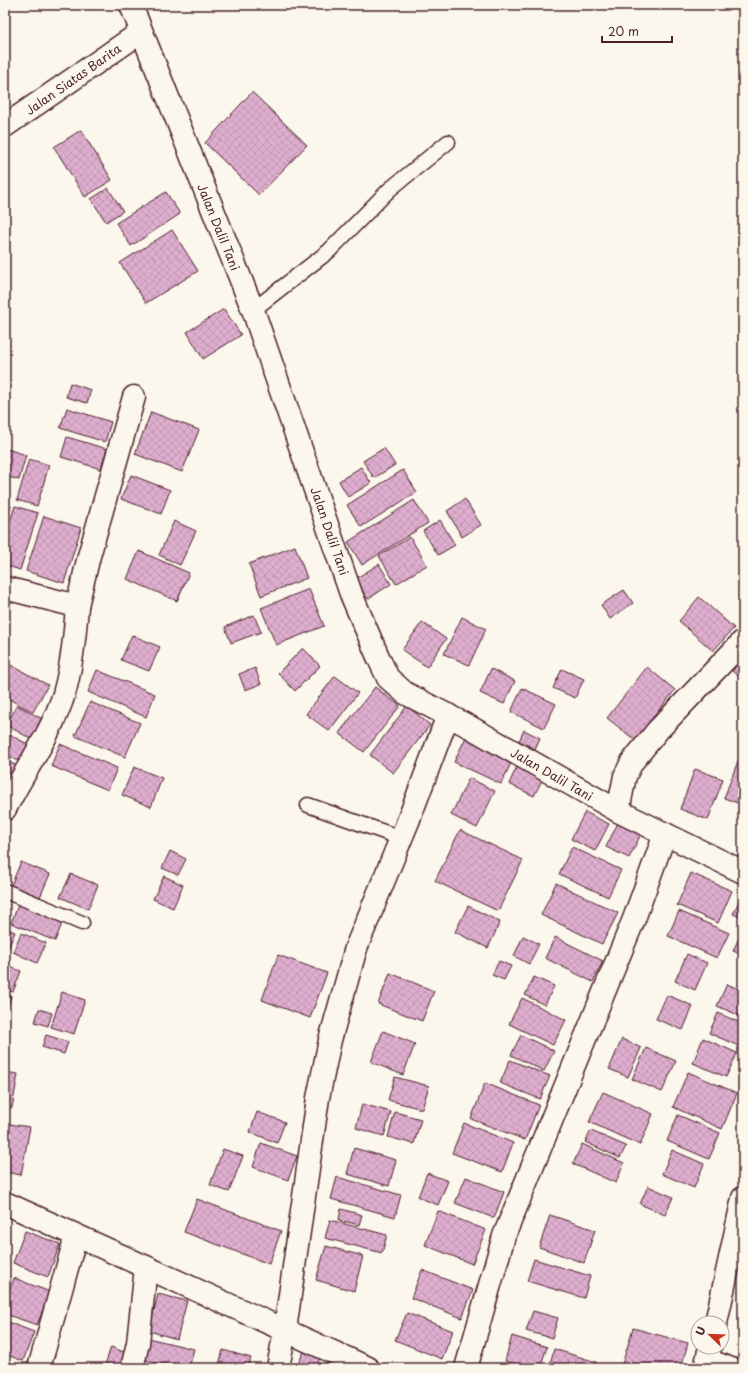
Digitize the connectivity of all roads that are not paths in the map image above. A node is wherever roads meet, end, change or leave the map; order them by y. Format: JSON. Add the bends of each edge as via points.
{"nodes":[{"id":1,"x":130,"y":5,"type":"edge"},
{"id":2,"x":141,"y":32,"type":"junction"},
{"id":3,"x":5,"y":126,"type":"edge"},
{"id":4,"x":448,"y":142,"type":"dead end"},
{"id":5,"x":253,"y":310,"type":"junction"},
{"id":6,"x":134,"y":397,"type":"dead end"},
{"id":7,"x":5,"y":588,"type":"edge"},
{"id":8,"x":77,"y":606,"type":"junction"},
{"id":9,"x":743,"y":641,"type":"edge"},
{"id":10,"x":448,"y":715,"type":"junction"},
{"id":11,"x":308,"y":805,"type":"dead end"},
{"id":12,"x":5,"y":809,"type":"edge"},
{"id":13,"x":618,"y":811,"type":"junction"},
{"id":14,"x":665,"y":834,"type":"junction"},
{"id":15,"x":401,"y":838,"type":"junction"},
{"id":16,"x":742,"y":870,"type":"edge"},
{"id":17,"x":5,"y":891,"type":"edge"},
{"id":18,"x":82,"y":923,"type":"dead end"},
{"id":19,"x":743,"y":1198,"type":"edge"},
{"id":20,"x":5,"y":1203,"type":"edge"},
{"id":21,"x":76,"y":1236,"type":"junction"},
{"id":22,"x":146,"y":1267,"type":"junction"},
{"id":23,"x":718,"y":1315,"type":"edge"},
{"id":24,"x":285,"y":1330,"type":"junction"},
{"id":25,"x":708,"y":1357,"type":"edge"},
{"id":26,"x":39,"y":1368,"type":"edge"},
{"id":27,"x":132,"y":1368,"type":"edge"},
{"id":28,"x":278,"y":1368,"type":"edge"},
{"id":29,"x":368,"y":1368,"type":"edge"},
{"id":30,"x":466,"y":1368,"type":"edge"},
{"id":31,"x":740,"y":1368,"type":"edge"}],
"edges":[{"from":1,"to":2,"type":"street","name":"Jalan Dalil Tani"},
{"from":2,"to":3,"type":"street","name":"Jalan Siatas Barita"},
{"from":2,"to":5,"type":"street","name":"Jalan Dalil Tani"},
{"from":4,"to":5,"type":"lane","via":[[389,190],[329,251]]},
{"from":5,"to":10,"type":"street","name":"Jalan Dalil Tani","via":[[351,594],[388,678],[405,693]]},
{"from":6,"to":8,"type":"street"},
{"from":7,"to":8,"type":"street"},
{"from":8,"to":12,"type":"street","via":[[74,640],[64,694],[46,735]]},
{"from":9,"to":13,"type":"street","via":[[658,730],[632,762],[625,776]]},
{"from":10,"to":13,"type":"street","name":"Jalan Dalil Tani"},
{"from":10,"to":15,"type":"street"},
{"from":11,"to":15,"type":"lane"},
{"from":13,"to":14,"type":"street","name":"Jalan Dalil Tani"},
{"from":14,"to":16,"type":"street","name":"Jalan Dalil Tani"},
{"from":14,"to":30,"type":"street","via":[[634,919],[504,1236]]},
{"from":15,"to":24,"type":"street","via":[[356,948],[330,1040],[318,1098]]},
{"from":17,"to":18,"type":"lane"},
{"from":19,"to":23,"type":"street"},
{"from":20,"to":21,"type":"street"},
{"from":21,"to":22,"type":"street"},
{"from":21,"to":26,"type":"street"},
{"from":22,"to":24,"type":"street"},
{"from":22,"to":27,"type":"street","via":[[138,1343]]},
{"from":24,"to":28,"type":"street"},
{"from":24,"to":29,"type":"street"},
{"from":25,"to":31,"type":"lane"}]}
